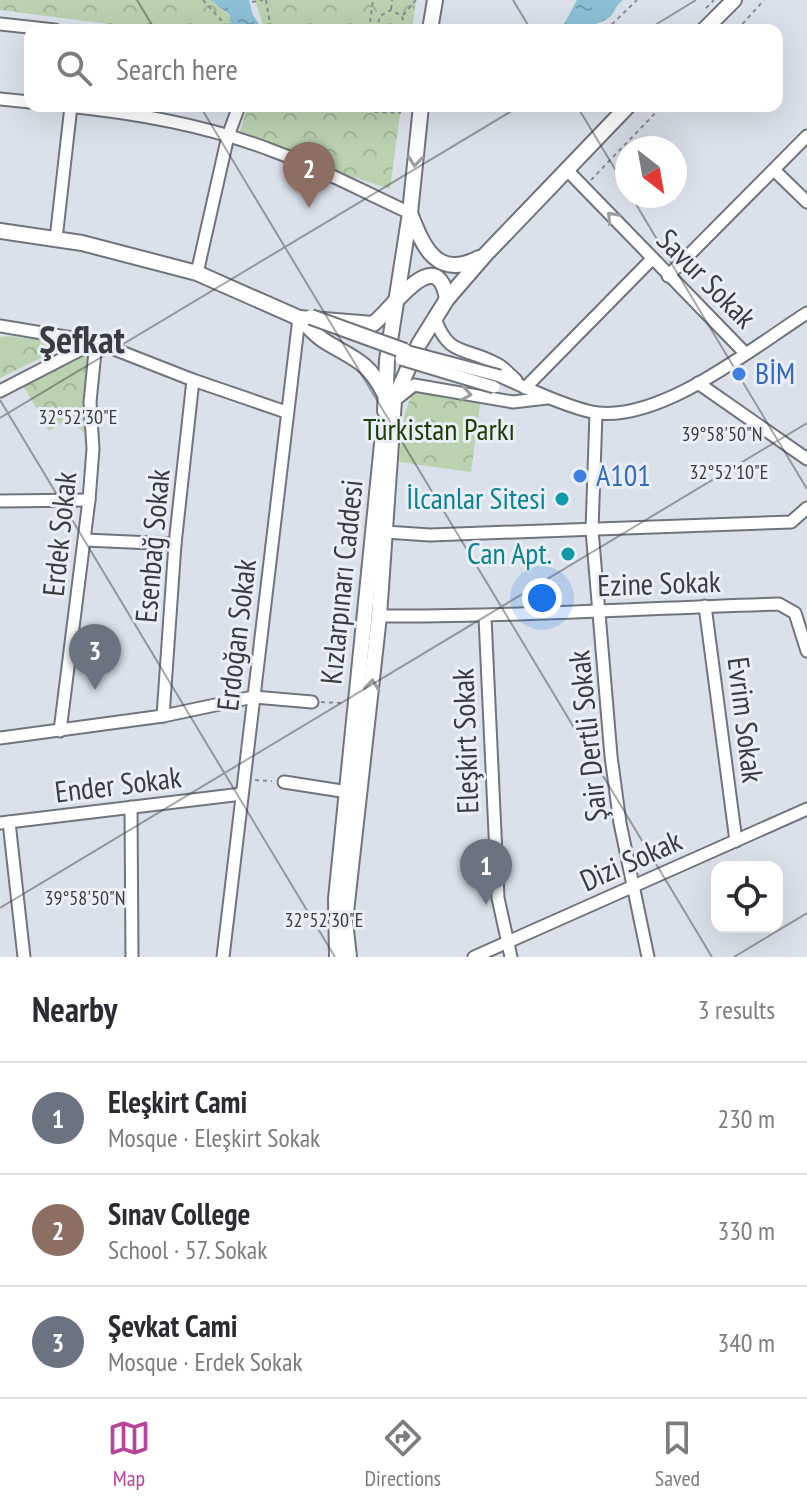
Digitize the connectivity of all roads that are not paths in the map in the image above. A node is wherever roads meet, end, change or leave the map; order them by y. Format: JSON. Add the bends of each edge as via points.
{"nodes":[{"id":1,"x":435,"y":0,"type":"edge"},
{"id":2,"x":728,"y":2,"type":"edge"},
{"id":3,"x":0,"y":24,"type":"edge"},
{"id":4,"x":431,"y":24,"type":"edge"},
{"id":5,"x":709,"y":24,"type":"edge"},
{"id":6,"x":24,"y":27,"type":"edge"},
{"id":7,"x":0,"y":99,"type":"edge"},
{"id":8,"x":24,"y":101,"type":"edge"},
{"id":9,"x":69,"y":112,"type":"edge"},
{"id":10,"x":120,"y":112,"type":"edge"},
{"id":11,"x":237,"y":112,"type":"edge"},
{"id":12,"x":428,"y":112,"type":"edge"},
{"id":13,"x":622,"y":112,"type":"edge"},
{"id":14,"x":228,"y":136,"type":"junction"},
{"id":15,"x":807,"y":136,"type":"edge"},
{"id":16,"x":566,"y":169,"type":"junction"},
{"id":17,"x":774,"y":170,"type":"junction"},
{"id":18,"x":807,"y":202,"type":"edge"},
{"id":19,"x":410,"y":213,"type":"junction"},
{"id":20,"x":0,"y":231,"type":"edge"},
{"id":21,"x":56,"y":239,"type":"junction"},
{"id":22,"x":485,"y":255,"type":"junction"},
{"id":23,"x":652,"y":259,"type":"junction"},
{"id":24,"x":197,"y":273,"type":"junction"},
{"id":25,"x":668,"y":276,"type":"junction"},
{"id":26,"x":447,"y":299,"type":"junction"},
{"id":27,"x":396,"y":301,"type":"junction"},
{"id":28,"x":807,"y":313,"type":"edge"},
{"id":29,"x":435,"y":318,"type":"junction"},
{"id":30,"x":306,"y":320,"type":"junction"},
{"id":31,"x":0,"y":326,"type":"edge"},
{"id":32,"x":96,"y":342,"type":"junction"},
{"id":33,"x":745,"y":353,"type":"junction"},
{"id":34,"x":403,"y":355,"type":"joint"},
{"id":35,"x":193,"y":380,"type":"junction"},
{"id":36,"x":698,"y":383,"type":"junction"},
{"id":37,"x":525,"y":388,"type":"junction"},
{"id":38,"x":0,"y":391,"type":"edge"},
{"id":39,"x":553,"y":398,"type":"junction"},
{"id":40,"x":390,"y":399,"type":"junction"},
{"id":41,"x":286,"y":412,"type":"junction"},
{"id":42,"x":596,"y":413,"type":"junction"},
{"id":43,"x":807,"y":459,"type":"edge"},
{"id":44,"x":89,"y":500,"type":"junction"},
{"id":45,"x":0,"y":501,"type":"edge"},
{"id":46,"x":807,"y":508,"type":"edge"},
{"id":47,"x":592,"y":530,"type":"junction"},
{"id":48,"x":385,"y":532,"type":"junction"},
{"id":49,"x":85,"y":540,"type":"junction"},
{"id":50,"x":175,"y":544,"type":"junction"},
{"id":51,"x":705,"y":606,"type":"junction"},
{"id":52,"x":599,"y":610,"type":"junction"},
{"id":53,"x":379,"y":616,"type":"junction"},
{"id":54,"x":485,"y":617,"type":"junction"},
{"id":55,"x":807,"y":651,"type":"edge"},
{"id":56,"x":253,"y":697,"type":"junction"},
{"id":57,"x":312,"y":702,"type":"road end"},
{"id":58,"x":163,"y":716,"type":"junction"},
{"id":59,"x":60,"y":731,"type":"junction"},
{"id":60,"x":0,"y":738,"type":"edge"},
{"id":61,"x":284,"y":782,"type":"road end"},
{"id":62,"x":348,"y":792,"type":"junction"},
{"id":63,"x":242,"y":794,"type":"junction"},
{"id":64,"x":131,"y":807,"type":"junction"},
{"id":65,"x":807,"y":809,"type":"edge"},
{"id":66,"x":4,"y":823,"type":"edge"},
{"id":67,"x":736,"y":841,"type":"junction"},
{"id":68,"x":633,"y":886,"type":"junction"},
{"id":69,"x":507,"y":942,"type":"junction"},
{"id":70,"x":24,"y":957,"type":"edge"},
{"id":71,"x":132,"y":957,"type":"edge"},
{"id":72,"x":223,"y":957,"type":"edge"},
{"id":73,"x":337,"y":957,"type":"edge"},
{"id":74,"x":349,"y":957,"type":"edge"},
{"id":75,"x":474,"y":957,"type":"edge"},
{"id":76,"x":511,"y":957,"type":"edge"},
{"id":77,"x":648,"y":957,"type":"edge"}],
"edges":[{"from":1,"to":4,"type":"main road"},
{"from":2,"to":5,"type":"main road"},
{"from":3,"to":6,"type":"street"},
{"from":7,"to":8,"type":"street"},
{"from":9,"to":21,"type":"street"},
{"from":10,"to":14,"type":"street"},
{"from":11,"to":14,"type":"street"},
{"from":12,"to":19,"type":"main road","name":"Kızlarpınarı Caddesi","one_way":true},
{"from":13,"to":16,"type":"main road","name":"Kızlarpınarı Caddesi"},
{"from":14,"to":19,"type":"street","via":[[276,151]]},
{"from":14,"to":24,"type":"street"},
{"from":15,"to":17,"type":"street"},
{"from":16,"to":22,"type":"main road","name":"Kızlarpınarı Caddesi"},
{"from":23,"to":16,"type":"street","name":"Savur Sokak","one_way":true},
{"from":17,"to":18,"type":"street"},
{"from":17,"to":25,"type":"street"},
{"from":19,"to":22,"type":"main road","via":[[420,239],[442,263],[464,265]]},
{"from":19,"to":27,"type":"main road","name":"Kızlarpınarı Caddesi"},
{"from":20,"to":21,"type":"main road"},
{"from":21,"to":24,"type":"main road"},
{"from":22,"to":26,"type":"main road","name":"Kızlarpınarı Caddesi"},
{"from":23,"to":25,"type":"street","name":"Savur Sokak"},
{"from":23,"to":37,"type":"street"},
{"from":24,"to":30,"type":"main road"},
{"from":25,"to":33,"type":"street","name":"Savur Sokak"},
{"from":26,"to":27,"type":"main road","via":[[444,285],[429,276]]},
{"from":26,"to":29,"type":"main road","name":"Kızlarpınarı Caddesi"},
{"from":27,"to":30,"type":"main road","via":[[373,324]]},
{"from":27,"to":40,"type":"main road","name":"Kızlarpınarı Caddesi","via":[[387,360]]},
{"from":28,"to":33,"type":"street"},
{"from":29,"to":37,"type":"street","via":[[446,341],[496,363]]},
{"from":29,"to":40,"type":"main road","name":"Kızlarpınarı Caddesi"},
{"from":30,"to":34,"type":"main road","bridge":true},
{"from":30,"to":40,"type":"main road","via":[[321,338],[363,362]]},
{"from":30,"to":41,"type":"street","name":"Erdoğan Sokak"},
{"from":31,"to":32,"type":"street"},
{"from":32,"to":35,"type":"street"},
{"from":32,"to":38,"type":"street"},
{"from":32,"to":44,"type":"street","name":"Erdek Sokak"},
{"from":33,"to":36,"type":"street"},
{"from":34,"to":37,"type":"street","bridge":true},
{"from":35,"to":41,"type":"street"},
{"from":35,"to":50,"type":"street","name":"Esenbağ Sokak"},
{"from":36,"to":42,"type":"street","via":[[632,413]]},
{"from":36,"to":43,"type":"street"},
{"from":37,"to":39,"type":"street"},
{"from":40,"to":39,"type":"street","one_way":true,"via":[[414,385],[513,402]]},
{"from":39,"to":42,"type":"street"},
{"from":40,"to":48,"type":"main road","name":"Kızlarpınarı Caddesi"},
{"from":40,"to":62,"type":"main road","name":"Kızlarpınarı Caddesi"},
{"from":41,"to":56,"type":"street","name":"Erdoğan Sokak"},
{"from":42,"to":47,"type":"street","name":"Şair Dertli Sokak"},
{"from":44,"to":45,"type":"street"},
{"from":44,"to":49,"type":"street","name":"Erdek Sokak"},
{"from":46,"to":47,"type":"street","via":[[791,522]]},
{"from":47,"to":48,"type":"street"},
{"from":47,"to":52,"type":"street","name":"Şair Dertli Sokak"},
{"from":48,"to":53,"type":"main road","name":"Kızlarpınarı Caddesi"},
{"from":49,"to":50,"type":"street"},
{"from":49,"to":59,"type":"street","name":"Erdek Sokak"},
{"from":50,"to":58,"type":"street","name":"Esenbağ Sokak"},
{"from":51,"to":52,"type":"street","name":"Ezine Sokak"},
{"from":51,"to":55,"type":"street","name":"Ezine Sokak","via":[[779,604],[795,613]]},
{"from":51,"to":67,"type":"street","name":"Evrim Sokak"},
{"from":52,"to":54,"type":"street","name":"Ezine Sokak"},
{"from":52,"to":68,"type":"street","name":"Şair Dertli Sokak","via":[[613,770]]},
{"from":53,"to":54,"type":"street","name":"Ezine Sokak"},
{"from":74,"to":53,"type":"main road","name":"Kızlarpınarı Caddesi","one_way":true,"via":[[345,921]]},
{"from":54,"to":69,"type":"street","name":"Eleşkirt Sokak","via":[[498,898]]},
{"from":56,"to":57,"type":"street"},
{"from":56,"to":58,"type":"street"},
{"from":56,"to":63,"type":"street","name":"Erdoğan Sokak"},
{"from":58,"to":59,"type":"street"},
{"from":59,"to":60,"type":"street"},
{"from":61,"to":62,"type":"street"},
{"from":62,"to":73,"type":"main road","name":"Kızlarpınarı Caddesi","via":[[336,899]]},
{"from":63,"to":64,"type":"street","name":"Ender Sokak"},
{"from":63,"to":72,"type":"street","name":"Erdoğan Sokak"},
{"from":64,"to":66,"type":"street","name":"Ender Sokak"},
{"from":64,"to":71,"type":"street"},
{"from":65,"to":67,"type":"street","name":"Dizi Sokak"},
{"from":66,"to":70,"type":"street"},
{"from":67,"to":68,"type":"street","name":"Dizi Sokak"},
{"from":68,"to":69,"type":"street","name":"Dizi Sokak"},
{"from":68,"to":77,"type":"street","name":"Şair Dertli Sokak"},
{"from":69,"to":75,"type":"street","name":"Dizi Sokak"},
{"from":69,"to":76,"type":"street","name":"Eleşkirt Sokak"}]}
